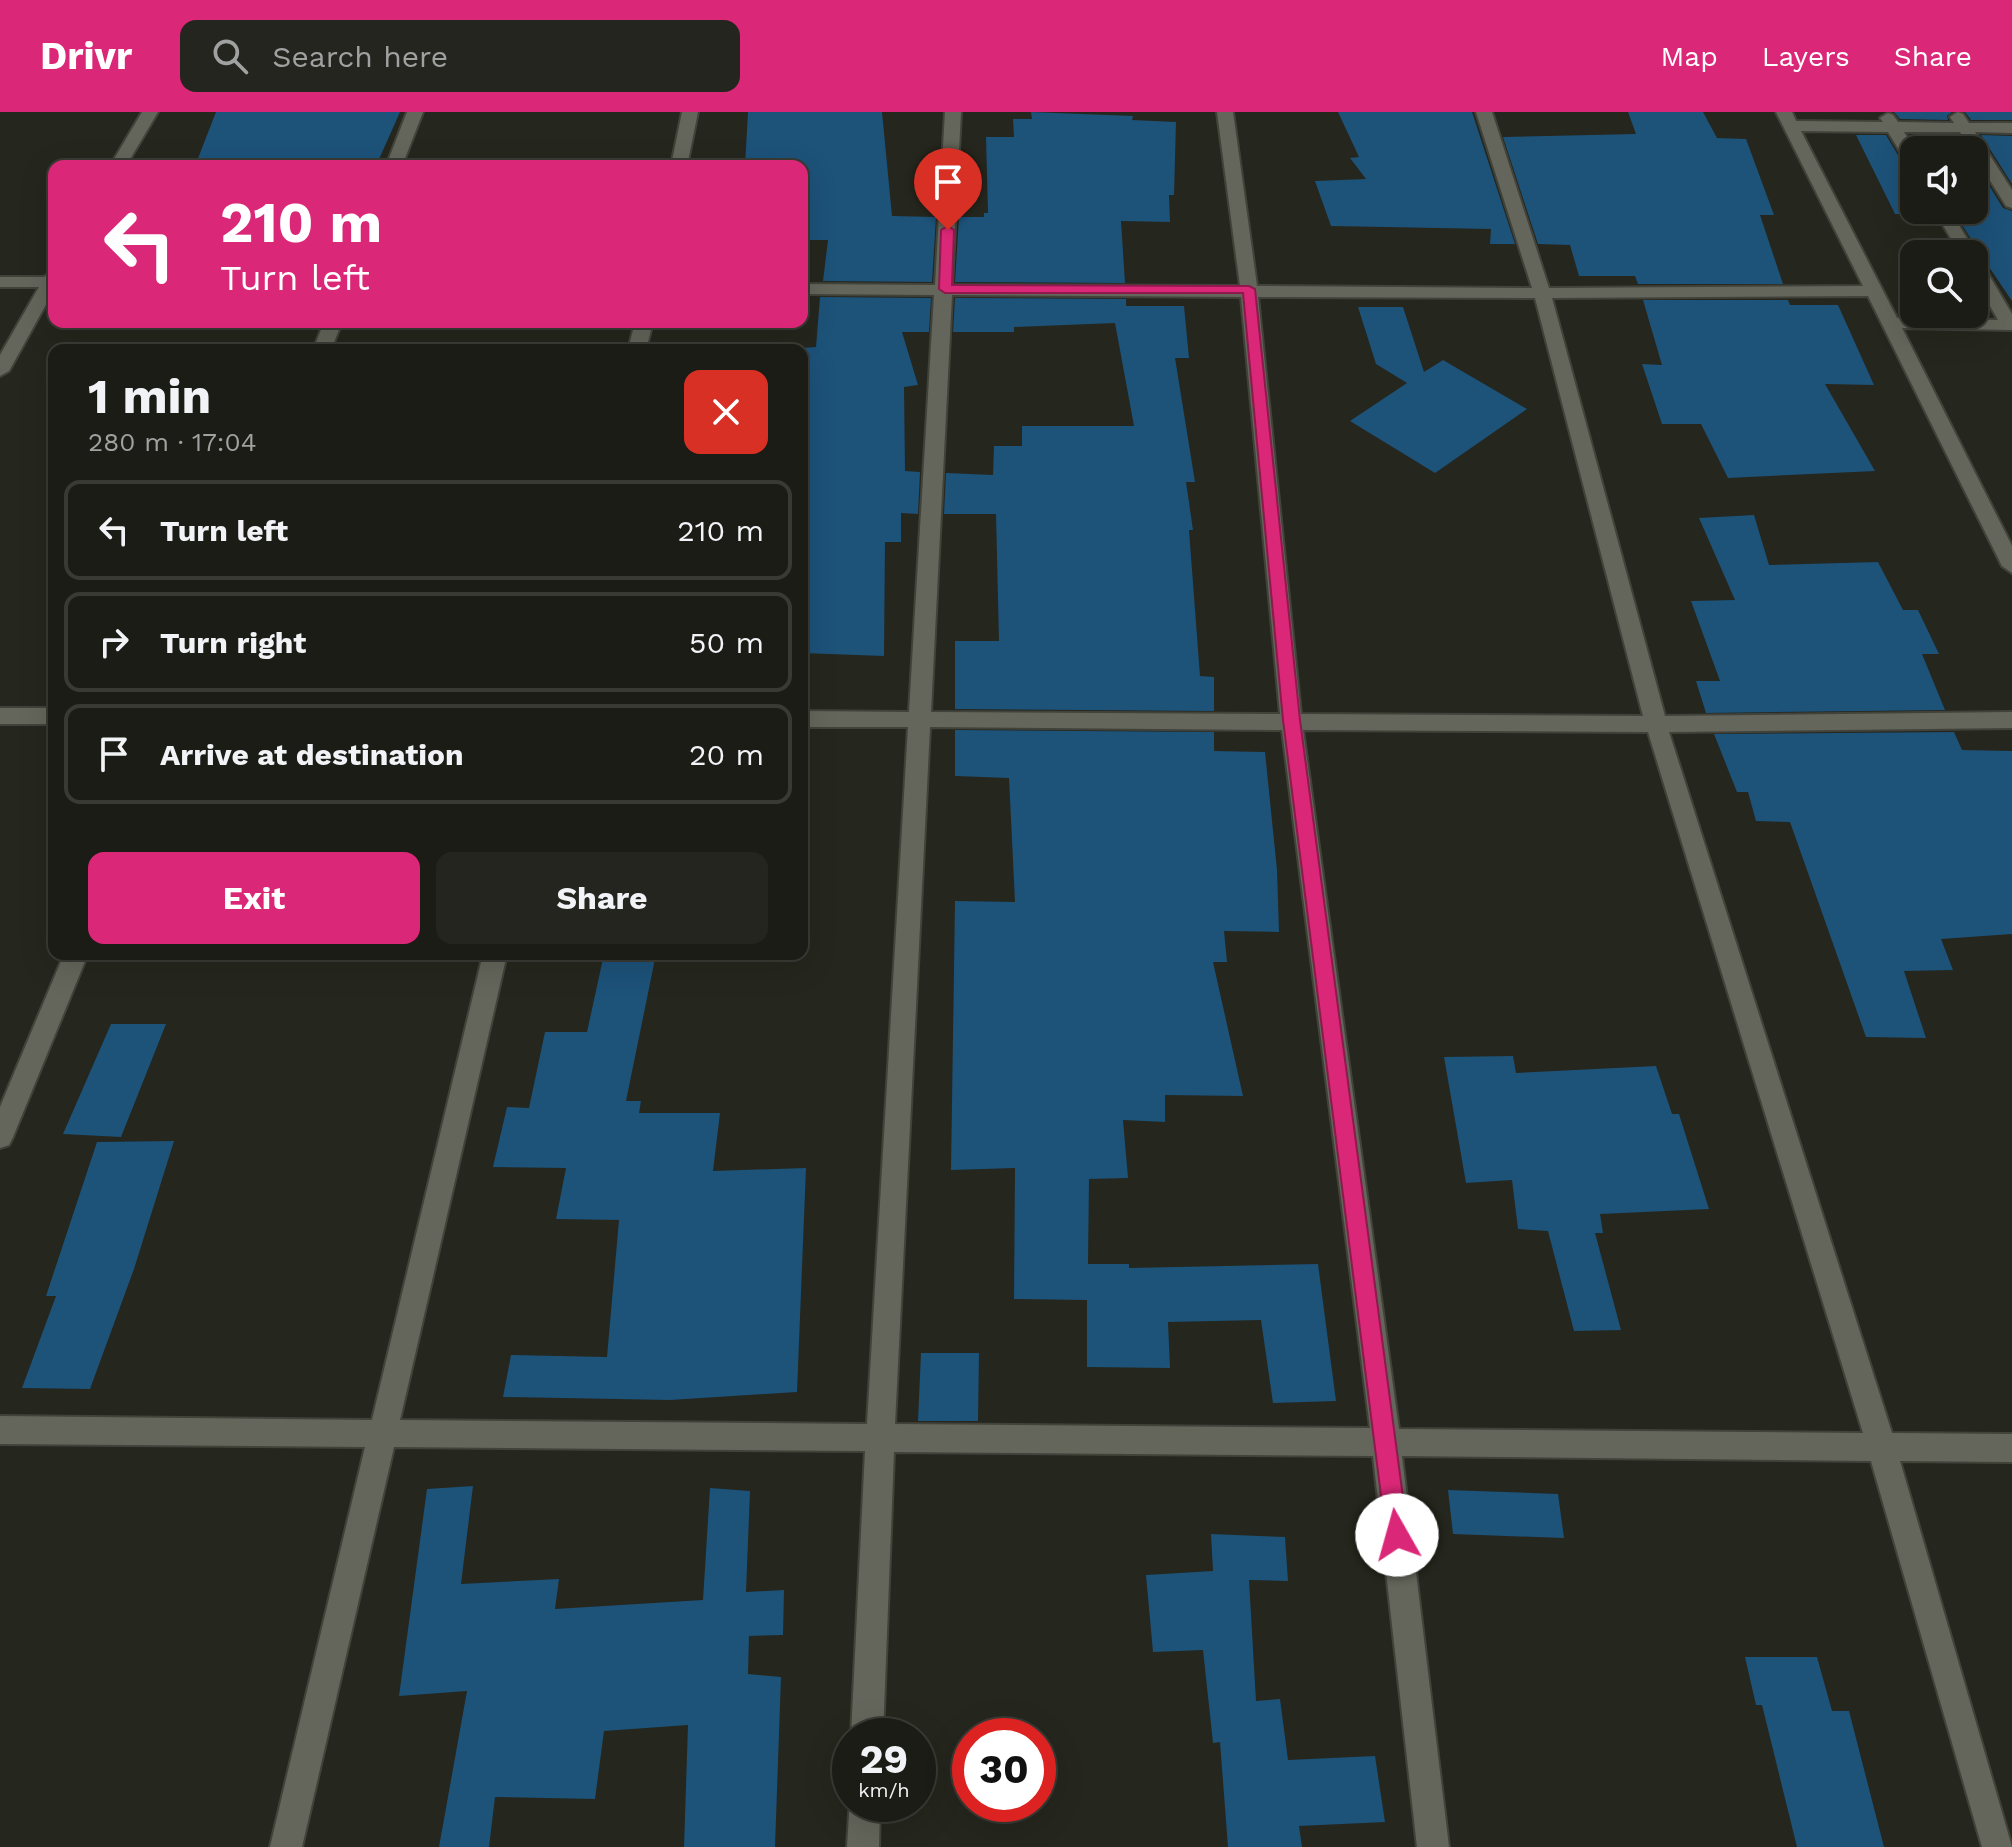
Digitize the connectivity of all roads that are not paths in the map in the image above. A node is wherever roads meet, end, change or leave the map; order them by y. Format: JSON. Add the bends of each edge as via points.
{"nodes":[{"id":1,"x":150,"y":112,"type":"edge"},
{"id":2,"x":415,"y":112,"type":"edge"},
{"id":3,"x":690,"y":112,"type":"edge"},
{"id":4,"x":953,"y":112,"type":"edge"},
{"id":5,"x":1225,"y":112,"type":"edge"},
{"id":6,"x":1484,"y":112,"type":"edge"},
{"id":7,"x":1955,"y":112,"type":"edge"},
{"id":8,"x":1788,"y":119,"type":"edge"},
{"id":9,"x":1889,"y":119,"type":"edge"},
{"id":10,"x":1964,"y":128,"type":"junction"},
{"id":11,"x":2012,"y":128,"type":"edge"},
{"id":12,"x":1900,"y":138,"type":"edge"},
{"id":13,"x":122,"y":160,"type":"edge"},
{"id":14,"x":396,"y":160,"type":"edge"},
{"id":15,"x":680,"y":160,"type":"edge"},
{"id":16,"x":2012,"y":203,"type":"edge"},
{"id":17,"x":48,"y":280,"type":"edge"},
{"id":18,"x":0,"y":282,"type":"edge"},
{"id":19,"x":1988,"y":287,"type":"edge"},
{"id":20,"x":48,"y":289,"type":"edge"},
{"id":21,"x":808,"y":289,"type":"edge"},
{"id":22,"x":945,"y":289,"type":"junction"},
{"id":23,"x":1249,"y":289,"type":"junction"},
{"id":24,"x":1873,"y":291,"type":"junction"},
{"id":25,"x":1542,"y":293,"type":"junction"},
{"id":26,"x":1891,"y":323,"type":"junction"},
{"id":27,"x":2011,"y":325,"type":"edge"},
{"id":28,"x":0,"y":371,"type":"edge"},
{"id":29,"x":2012,"y":566,"type":"edge"},
{"id":30,"x":0,"y":716,"type":"edge"},
{"id":31,"x":48,"y":716,"type":"edge"},
{"id":32,"x":808,"y":719,"type":"edge"},
{"id":33,"x":919,"y":720,"type":"junction"},
{"id":34,"x":1291,"y":720,"type":"junction"},
{"id":35,"x":2012,"y":720,"type":"edge"},
{"id":36,"x":1656,"y":724,"type":"junction"},
{"id":37,"x":74,"y":960,"type":"edge"},
{"id":38,"x":494,"y":960,"type":"edge"},
{"id":39,"x":0,"y":1137,"type":"edge"},
{"id":40,"x":0,"y":1430,"type":"edge"},
{"id":41,"x":382,"y":1435,"type":"junction"},
{"id":42,"x":880,"y":1437,"type":"junction"},
{"id":43,"x":1386,"y":1441,"type":"junction"},
{"id":44,"x":1882,"y":1448,"type":"junction"},
{"id":45,"x":2012,"y":1448,"type":"edge"},
{"id":46,"x":868,"y":1718,"type":"edge"},
{"id":47,"x":864,"y":1822,"type":"edge"},
{"id":48,"x":286,"y":1847,"type":"edge"},
{"id":49,"x":863,"y":1847,"type":"edge"},
{"id":50,"x":1433,"y":1847,"type":"edge"},
{"id":51,"x":1998,"y":1847,"type":"edge"}],
"edges":[{"from":1,"to":13,"type":"street"},
{"from":2,"to":14,"type":"street"},
{"from":3,"to":15,"type":"street"},
{"from":4,"to":22,"type":"street"},
{"from":5,"to":23,"type":"street"},
{"from":6,"to":25,"type":"street"},
{"from":7,"to":10,"type":"street"},
{"from":8,"to":9,"type":"street"},
{"from":8,"to":24,"type":"street"},
{"from":9,"to":10,"type":"street"},
{"from":9,"to":12,"type":"street"},
{"from":10,"to":11,"type":"street"},
{"from":10,"to":16,"type":"street"},
{"from":17,"to":18,"type":"street"},
{"from":19,"to":27,"type":"street"},
{"from":20,"to":28,"type":"street"},
{"from":21,"to":22,"type":"street"},
{"from":22,"to":23,"type":"street"},
{"from":22,"to":33,"type":"street"},
{"from":23,"to":25,"type":"street"},
{"from":23,"to":34,"type":"street"},
{"from":24,"to":25,"type":"street"},
{"from":24,"to":26,"type":"street"},
{"from":25,"to":36,"type":"street"},
{"from":26,"to":27,"type":"street"},
{"from":26,"to":29,"type":"street"},
{"from":30,"to":31,"type":"street"},
{"from":32,"to":33,"type":"street"},
{"from":33,"to":34,"type":"street"},
{"from":33,"to":42,"type":"street"},
{"from":34,"to":36,"type":"street"},
{"from":34,"to":43,"type":"street"},
{"from":35,"to":36,"type":"street"},
{"from":36,"to":44,"type":"street"},
{"from":37,"to":39,"type":"street"},
{"from":38,"to":41,"type":"street"},
{"from":40,"to":41,"type":"street"},
{"from":41,"to":42,"type":"street"},
{"from":41,"to":48,"type":"street"},
{"from":42,"to":43,"type":"street"},
{"from":42,"to":46,"type":"street"},
{"from":43,"to":44,"type":"street"},
{"from":43,"to":50,"type":"street"},
{"from":44,"to":45,"type":"street"},
{"from":44,"to":51,"type":"street"},
{"from":47,"to":49,"type":"street"}]}
